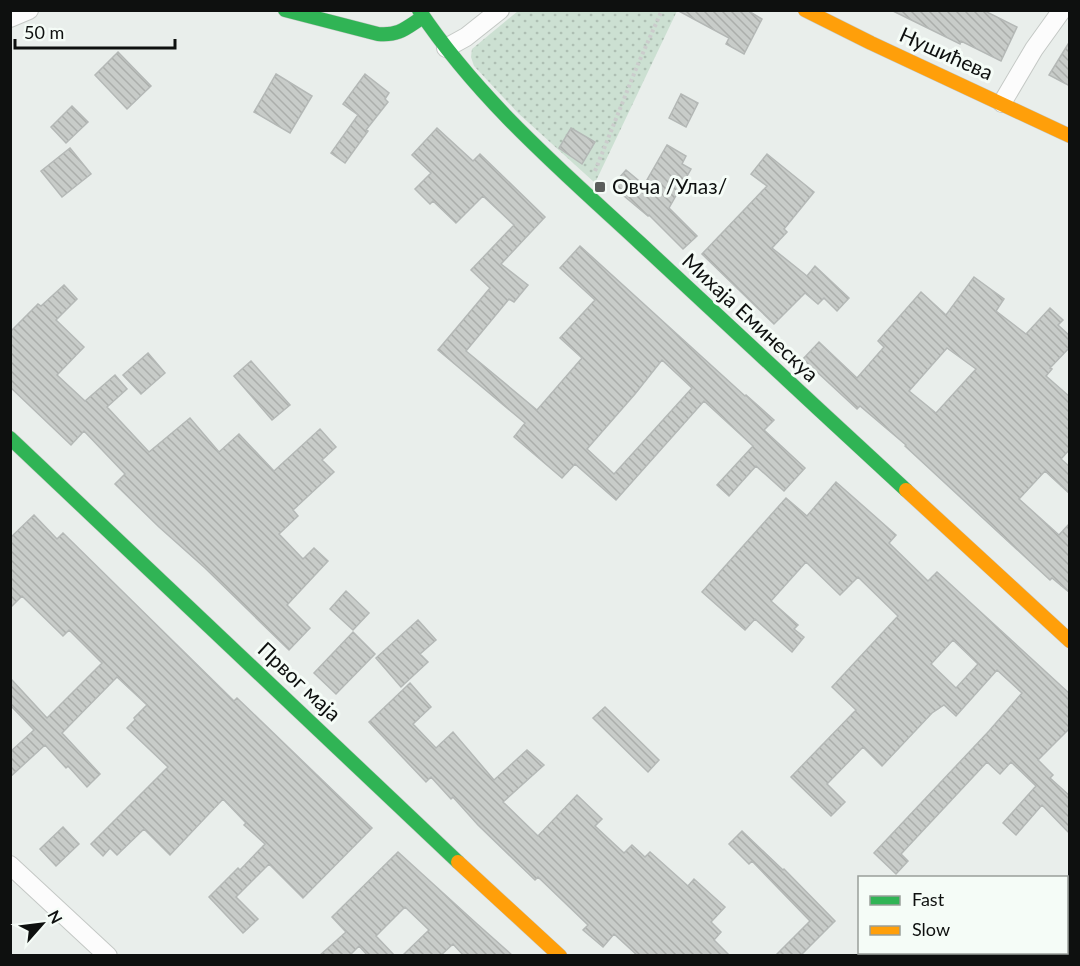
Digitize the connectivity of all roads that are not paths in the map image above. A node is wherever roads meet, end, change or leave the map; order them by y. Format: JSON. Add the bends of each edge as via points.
{"nodes":[{"id":1,"x":29,"y":10,"type":"edge"},
{"id":2,"x":285,"y":10,"type":"edge"},
{"id":3,"x":500,"y":10,"type":"edge"},
{"id":4,"x":805,"y":10,"type":"edge"},
{"id":5,"x":1062,"y":10,"type":"edge"},
{"id":6,"x":421,"y":14,"type":"edge"},
{"id":7,"x":10,"y":18,"type":"edge"},
{"id":8,"x":446,"y":48,"type":"junction"},
{"id":9,"x":1002,"y":103,"type":"junction"},
{"id":10,"x":1070,"y":136,"type":"edge"},
{"id":11,"x":10,"y":438,"type":"edge"},
{"id":12,"x":1070,"y":641,"type":"edge"},
{"id":13,"x":10,"y":865,"type":"edge"},
{"id":14,"x":108,"y":956,"type":"edge"},
{"id":15,"x":560,"y":956,"type":"edge"}],
"edges":[{"from":1,"to":7,"type":"street"},
{"from":2,"to":6,"type":"street","via":[[391,35]]},
{"from":3,"to":8,"type":"street"},
{"from":4,"to":9,"type":"street","name":"Нушићева"},
{"from":5,"to":9,"type":"street"},
{"from":6,"to":8,"type":"street","name":"Михаја Еминескуа"},
{"from":8,"to":12,"type":"street","name":"Михаја Еминескуа","via":[[490,102],[531,143]]},
{"from":9,"to":10,"type":"street","name":"Нушићева"},
{"from":11,"to":15,"type":"street","name":"Првог маја"},
{"from":13,"to":14,"type":"street"}]}
